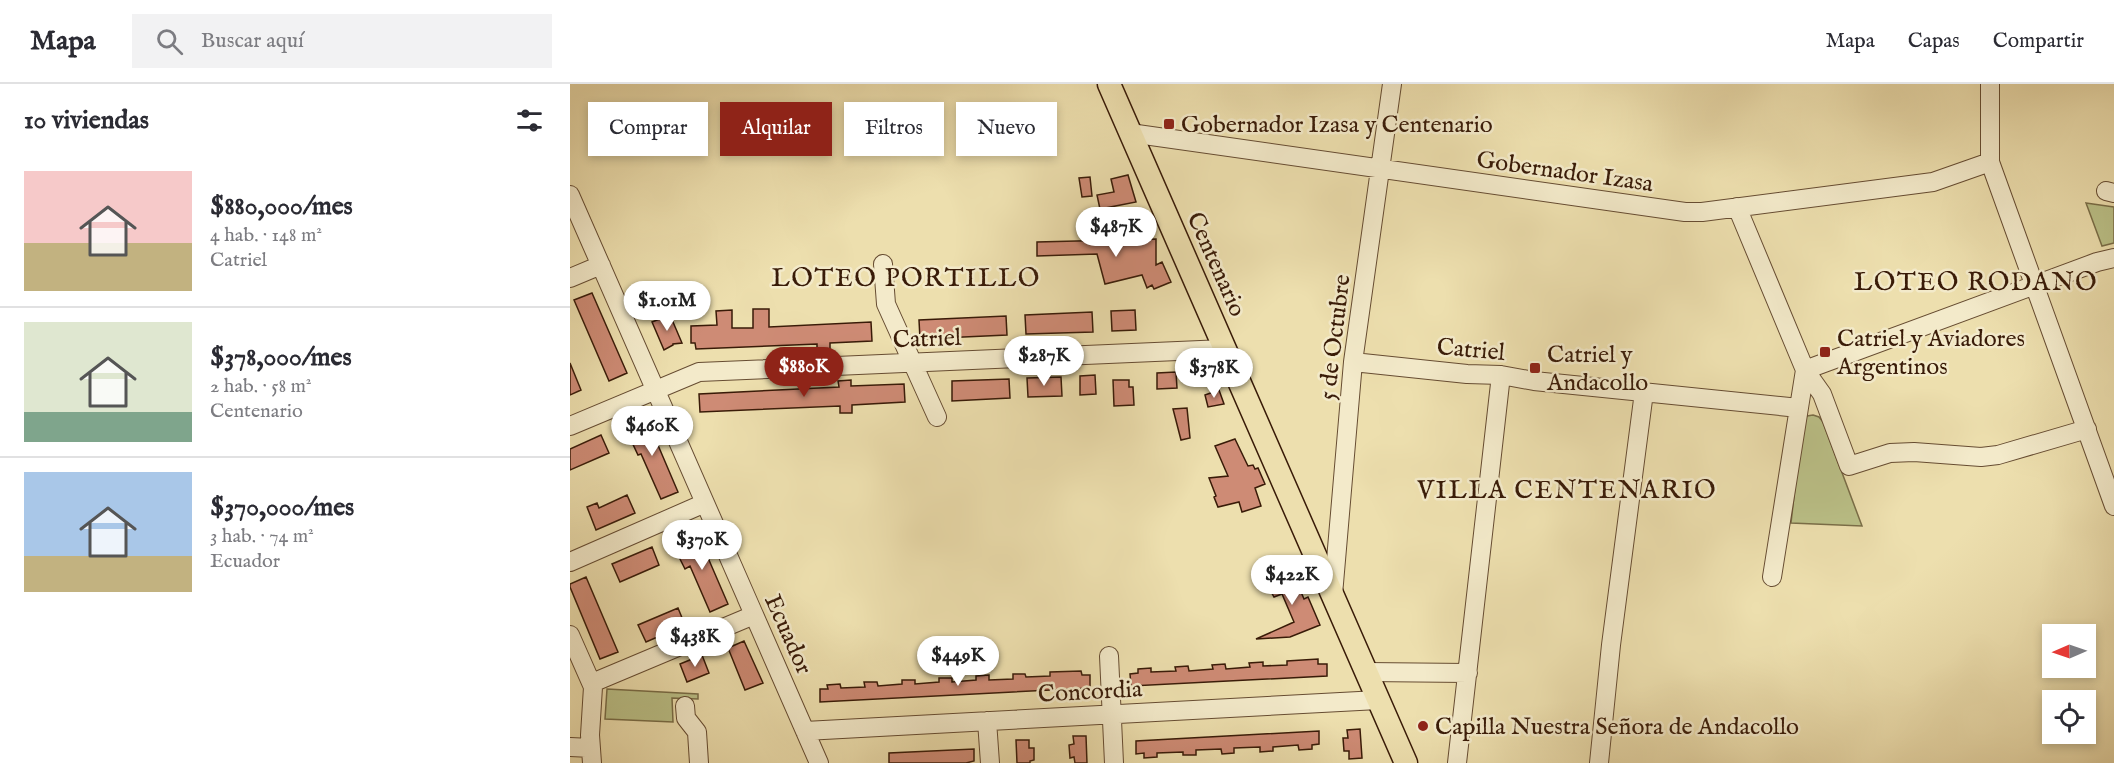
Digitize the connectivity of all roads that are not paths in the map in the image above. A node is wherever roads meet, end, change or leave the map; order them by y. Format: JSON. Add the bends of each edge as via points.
{"nodes":[{"id":1,"x":1109,"y":84,"type":"edge"},
{"id":2,"x":1392,"y":84,"type":"edge"},
{"id":3,"x":1990,"y":84,"type":"edge"},
{"id":4,"x":1130,"y":133,"type":"junction"},
{"id":5,"x":1990,"y":162,"type":"junction"},
{"id":6,"x":1380,"y":169,"type":"junction"},
{"id":7,"x":570,"y":195,"type":"edge"},
{"id":8,"x":1737,"y":207,"type":"junction"},
{"id":9,"x":2106,"y":260,"type":"edge"},
{"id":10,"x":883,"y":264,"type":"dead end"},
{"id":11,"x":601,"y":265,"type":"junction"},
{"id":12,"x":570,"y":278,"type":"edge"},
{"id":13,"x":2035,"y":285,"type":"junction"},
{"id":14,"x":1224,"y":349,"type":"junction"},
{"id":15,"x":912,"y":362,"type":"junction"},
{"id":16,"x":1353,"y":362,"type":"junction"},
{"id":17,"x":1805,"y":370,"type":"junction"},
{"id":18,"x":1502,"y":375,"type":"junction"},
{"id":19,"x":656,"y":390,"type":"junction"},
{"id":20,"x":1644,"y":392,"type":"junction"},
{"id":21,"x":1799,"y":408,"type":"junction"},
{"id":22,"x":937,"y":417,"type":"dead end"},
{"id":23,"x":570,"y":426,"type":"edge"},
{"id":24,"x":2087,"y":429,"type":"junction"},
{"id":25,"x":705,"y":503,"type":"junction"},
{"id":26,"x":2114,"y":506,"type":"edge"},
{"id":27,"x":570,"y":562,"type":"edge"},
{"id":28,"x":1772,"y":577,"type":"dead end"},
{"id":29,"x":1333,"y":597,"type":"junction"},
{"id":30,"x":754,"y":615,"type":"junction"},
{"id":31,"x":570,"y":635,"type":"edge"},
{"id":32,"x":1109,"y":656,"type":"dead end"},
{"id":33,"x":1366,"y":672,"type":"junction"},
{"id":34,"x":1468,"y":673,"type":"junction"},
{"id":35,"x":592,"y":683,"type":"junction"},
{"id":36,"x":1378,"y":700,"type":"junction"},
{"id":37,"x":686,"y":706,"type":"dead end"},
{"id":38,"x":1112,"y":714,"type":"junction"},
{"id":39,"x":987,"y":721,"type":"junction"},
{"id":40,"x":805,"y":731,"type":"junction"},
{"id":41,"x":570,"y":747,"type":"edge"},
{"id":42,"x":591,"y":756,"type":"edge"},
{"id":43,"x":699,"y":763,"type":"edge"},
{"id":44,"x":819,"y":763,"type":"edge"},
{"id":45,"x":990,"y":763,"type":"edge"},
{"id":46,"x":1114,"y":763,"type":"edge"},
{"id":47,"x":1406,"y":763,"type":"edge"},
{"id":48,"x":1457,"y":763,"type":"edge"},
{"id":49,"x":1599,"y":763,"type":"edge"}],
"edges":[{"from":1,"to":4,"type":"main road","name":"Centenario"},
{"from":2,"to":6,"type":"street","name":"5 de Octubre"},
{"from":3,"to":5,"type":"street"},
{"from":4,"to":6,"type":"street","name":"Gobernador Izasa"},
{"from":4,"to":14,"type":"main road","name":"Centenario"},
{"from":5,"to":8,"type":"street","name":"Gobernador Izasa","via":[[1933,182]]},
{"from":5,"to":13,"type":"street"},
{"from":6,"to":8,"type":"street","name":"Gobernador Izasa","via":[[1685,212]]},
{"from":6,"to":16,"type":"street","name":"5 de Octubre"},
{"from":7,"to":11,"type":"street","name":"Ecuador"},
{"from":8,"to":17,"type":"street"},
{"from":9,"to":13,"type":"street"},
{"from":10,"to":15,"type":"street","via":[[886,304]]},
{"from":11,"to":12,"type":"street"},
{"from":11,"to":19,"type":"street","name":"Ecuador"},
{"from":13,"to":17,"type":"street"},
{"from":13,"to":24,"type":"street"},
{"from":14,"to":15,"type":"street","name":"Catriel"},
{"from":14,"to":29,"type":"main road","name":"Centenario"},
{"from":15,"to":19,"type":"street","name":"Catriel","via":[[699,372]]},
{"from":15,"to":22,"type":"street"},
{"from":16,"to":18,"type":"street","name":"Catriel"},
{"from":16,"to":29,"type":"street","name":"5 de Octubre"},
{"from":17,"to":21,"type":"street"},
{"from":17,"to":24,"type":"street","via":[[1822,394],[1849,466],[1890,453],[1998,455]]},
{"from":18,"to":20,"type":"street","name":"Catriel"},
{"from":18,"to":34,"type":"street"},
{"from":19,"to":23,"type":"street","name":"Catriel"},
{"from":19,"to":25,"type":"street","name":"Ecuador"},
{"from":20,"to":21,"type":"street","name":"Catriel"},
{"from":20,"to":49,"type":"street"},
{"from":21,"to":28,"type":"street"},
{"from":24,"to":26,"type":"street"},
{"from":25,"to":27,"type":"street"},
{"from":25,"to":30,"type":"street","name":"Ecuador"},
{"from":29,"to":33,"type":"main road","name":"Centenario"},
{"from":30,"to":35,"type":"street"},
{"from":30,"to":40,"type":"street","name":"Ecuador"},
{"from":31,"to":35,"type":"street"},
{"from":32,"to":38,"type":"street"},
{"from":33,"to":34,"type":"street"},
{"from":33,"to":36,"type":"main road","name":"Centenario"},
{"from":34,"to":48,"type":"street"},
{"from":35,"to":42,"type":"street"},
{"from":36,"to":38,"type":"street","name":"Concordia"},
{"from":36,"to":47,"type":"main road","name":"Centenario"},
{"from":37,"to":43,"type":"street","via":[[686,718],[697,732]]},
{"from":38,"to":39,"type":"street","name":"Concordia"},
{"from":38,"to":46,"type":"street"},
{"from":39,"to":40,"type":"street","name":"Concordia"},
{"from":39,"to":45,"type":"street"},
{"from":40,"to":44,"type":"street","name":"Ecuador"},
{"from":41,"to":42,"type":"street"}]}
